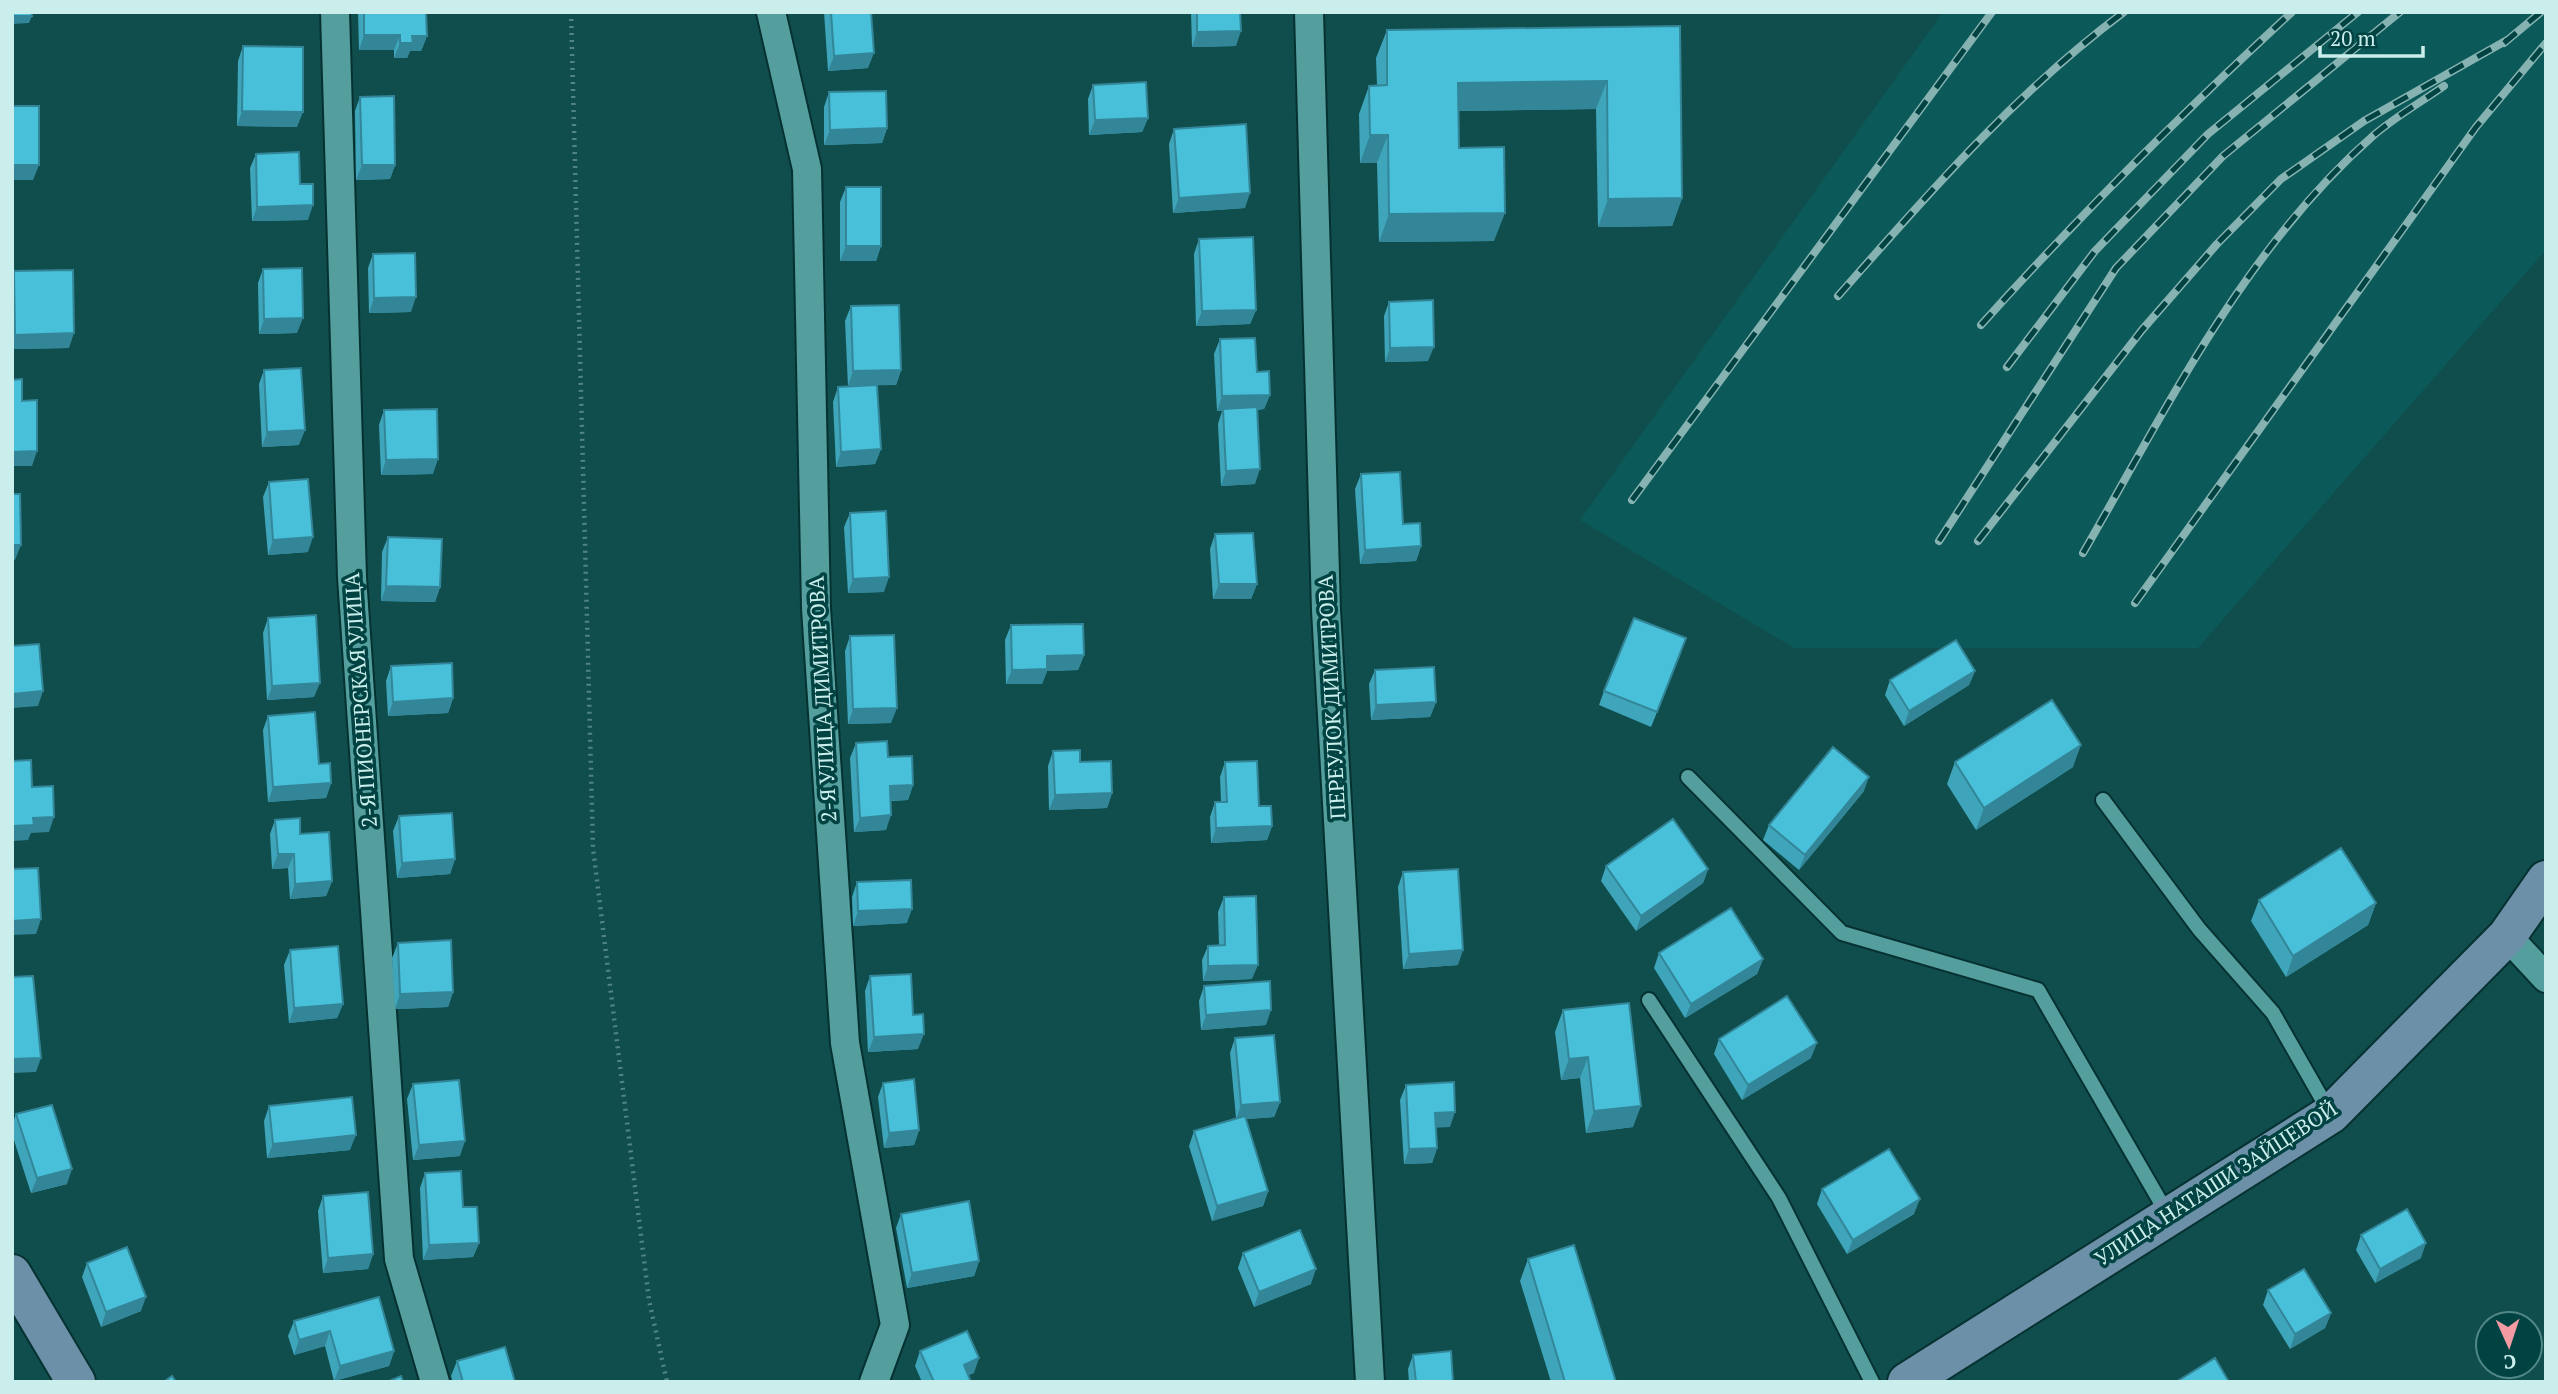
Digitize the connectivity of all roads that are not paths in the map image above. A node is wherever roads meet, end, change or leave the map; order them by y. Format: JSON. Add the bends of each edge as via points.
{"nodes":[{"id":1,"x":335,"y":12,"type":"edge"},
{"id":2,"x":771,"y":12,"type":"edge"},
{"id":3,"x":1309,"y":12,"type":"edge"},
{"id":4,"x":1688,"y":777,"type":"dead end"},
{"id":5,"x":2104,"y":800,"type":"dead end"},
{"id":6,"x":2546,"y":880,"type":"edge"},
{"id":7,"x":2507,"y":936,"type":"junction"},
{"id":8,"x":2546,"y":978,"type":"edge"},
{"id":9,"x":1649,"y":1000,"type":"dead end"},
{"id":10,"x":2331,"y":1114,"type":"junction"},
{"id":11,"x":2168,"y":1216,"type":"junction"},
{"id":12,"x":12,"y":1274,"type":"edge"},
{"id":13,"x":76,"y":1382,"type":"edge"},
{"id":14,"x":435,"y":1382,"type":"edge"},
{"id":15,"x":874,"y":1382,"type":"edge"},
{"id":16,"x":1370,"y":1382,"type":"edge"},
{"id":17,"x":1872,"y":1382,"type":"edge"},
{"id":18,"x":1906,"y":1382,"type":"edge"}],
"edges":[{"from":1,"to":14,"type":"street","name":"2-Я ПИОНЕРСКАЯ УЛИЦА","via":[[352,577],[399,1259]]},
{"from":2,"to":15,"type":"street","name":"2-Я УЛИЦА ДИМИТРОВА","via":[[807,169],[816,608],[845,1042],[895,1325]]},
{"from":3,"to":16,"type":"street","name":"ПЕРЕУЛОК ДИМИТРОВА","via":[[1326,610]]},
{"from":4,"to":11,"type":"lane","via":[[1842,933],[2038,990]]},
{"from":5,"to":10,"type":"lane","via":[[2199,929],[2273,1013]]},
{"from":6,"to":7,"type":"street","name":"УЛИЦА НАТАШИ ЗАЙЦЕВОЙ"},
{"from":7,"to":8,"type":"street"},
{"from":7,"to":10,"type":"street","name":"УЛИЦА НАТАШИ ЗАЙЦЕВОЙ"},
{"from":9,"to":17,"type":"lane","via":[[1779,1198]]},
{"from":10,"to":11,"type":"street","name":"УЛИЦА НАТАШИ ЗАЙЦЕВОЙ"},
{"from":11,"to":18,"type":"street","name":"УЛИЦА НАТАШИ ЗАЙЦЕВОЙ"},
{"from":12,"to":13,"type":"street"}]}
